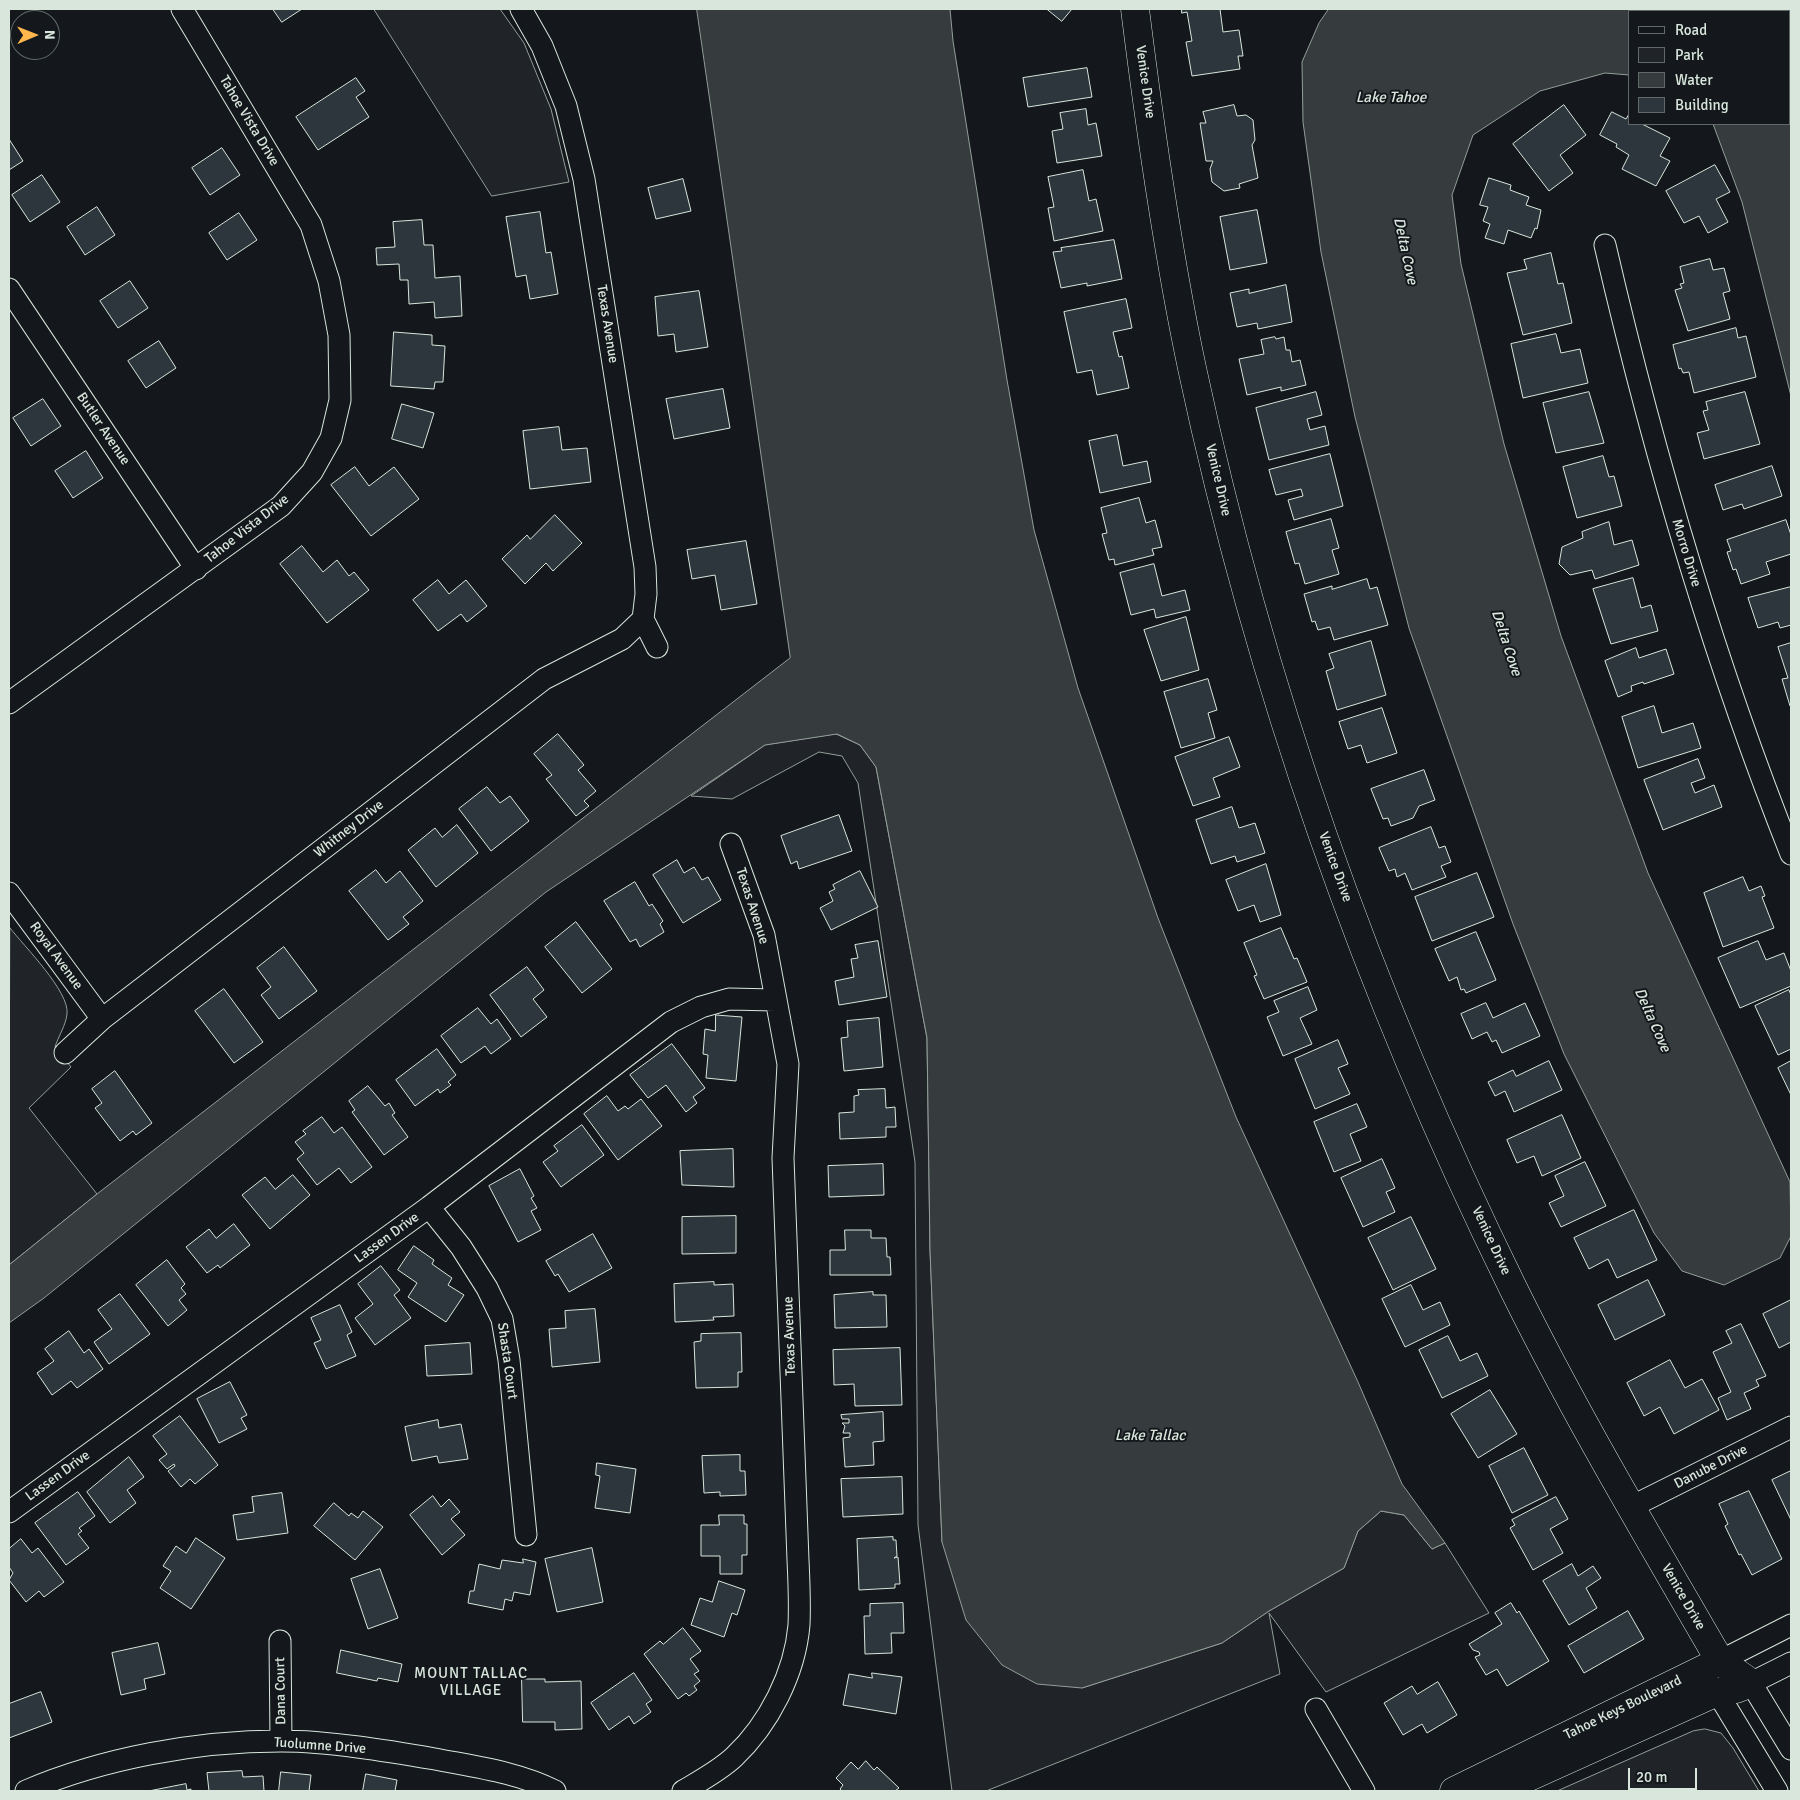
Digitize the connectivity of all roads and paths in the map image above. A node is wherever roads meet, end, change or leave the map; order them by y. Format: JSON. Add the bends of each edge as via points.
{"nodes":[{"id":1,"x":182,"y":9,"type":"edge"},
{"id":2,"x":521,"y":9,"type":"edge"},
{"id":3,"x":1135,"y":9,"type":"edge"},
{"id":4,"x":1605,"y":245,"type":"dead end"},
{"id":5,"x":9,"y":289,"type":"edge"},
{"id":6,"x":196,"y":569,"type":"junction"},
{"id":7,"x":643,"y":619,"type":"junction"},
{"id":8,"x":657,"y":647,"type":"dead end"},
{"id":9,"x":9,"y":703,"type":"edge"},
{"id":10,"x":731,"y":844,"type":"dead end"},
{"id":11,"x":1791,"y":854,"type":"edge"},
{"id":12,"x":9,"y":893,"type":"edge"},
{"id":13,"x":775,"y":1000,"type":"junction"},
{"id":14,"x":102,"y":1019,"type":"junction"},
{"id":15,"x":65,"y":1053,"type":"dead end"},
{"id":16,"x":429,"y":1207,"type":"junction"},
{"id":17,"x":1791,"y":1427,"type":"edge"},
{"id":18,"x":1631,"y":1507,"type":"junction"},
{"id":19,"x":9,"y":1512,"type":"edge"},
{"id":20,"x":526,"y":1535,"type":"dead end"},
{"id":21,"x":1791,"y":1625,"type":"edge"},
{"id":22,"x":280,"y":1641,"type":"dead end"},
{"id":23,"x":1720,"y":1661,"type":"junction"},
{"id":24,"x":1791,"y":1663,"type":"edge"},
{"id":25,"x":1751,"y":1683,"type":"junction"},
{"id":26,"x":1717,"y":1692,"type":"junction"},
{"id":27,"x":1316,"y":1709,"type":"dead end"},
{"id":28,"x":281,"y":1741,"type":"junction"},
{"id":29,"x":1791,"y":1749,"type":"edge"},
{"id":30,"x":26,"y":1791,"type":"edge"},
{"id":31,"x":555,"y":1791,"type":"edge"},
{"id":32,"x":683,"y":1791,"type":"edge"},
{"id":33,"x":1364,"y":1791,"type":"edge"},
{"id":34,"x":1454,"y":1791,"type":"edge"},
{"id":35,"x":1498,"y":1791,"type":"edge"},
{"id":36,"x":1777,"y":1791,"type":"edge"}],
"edges":[{"from":1,"to":6,"type":"street","name":"Tahoe Vista Drive","via":[[311,225],[330,281],[339,344],[340,400],[331,438],[312,472],[281,506]]},
{"from":2,"to":7,"type":"street","name":"Texas Avenue","via":[[542,46],[566,106],[584,179],[645,567]]},
{"from":3,"to":18,"type":"street","name":"Venice Drive","via":[[1191,366],[1230,530],[1273,686],[1371,966],[1439,1132],[1518,1298]]},
{"from":4,"to":11,"type":"street","name":"Morro Drive","via":[[1637,380],[1692,574],[1732,699]]},
{"from":5,"to":6,"type":"street","name":"Butler Avenue"},
{"from":6,"to":9,"type":"street","name":"Tahoe Vista Drive"},
{"from":7,"to":8,"type":"street"},
{"from":7,"to":14,"type":"street","name":"Whitney Drive","via":[[622,639],[544,679]]},
{"from":10,"to":13,"type":"street","name":"Texas Avenue","via":[[764,935]]},
{"from":12,"to":14,"type":"street","name":"Royal Avenue"},
{"from":13,"to":16,"type":"street","name":"Lassen Drive","via":[[729,1000],[701,1007],[671,1022]]},
{"from":13,"to":32,"type":"street","name":"Texas Avenue","via":[[788,1064],[783,1158],[799,1626],[789,1669],[771,1710],[751,1740],[727,1763]]},
{"from":14,"to":15,"type":"street","name":"Whitney Drive"},
{"from":16,"to":19,"type":"street","name":"Lassen Drive"},
{"from":16,"to":20,"type":"street","name":"Shasta Court","via":[[461,1247],[502,1319]]},
{"from":17,"to":18,"type":"street","name":"Danube Drive"},
{"from":18,"to":23,"type":"street","name":"Venice Drive"},
{"from":21,"to":23,"type":"street","name":"Tahoe Keys Boulevard"},
{"from":22,"to":28,"type":"street","name":"Dana Court"},
{"from":23,"to":25,"type":"street"},
{"from":23,"to":26,"type":"street"},
{"from":23,"to":34,"type":"street","name":"Tahoe Keys Boulevard"},
{"from":24,"to":25,"type":"street","name":"Tahoe Keys Boulevard"},
{"from":25,"to":26,"type":"street","name":"Tahoe Keys Boulevard"},
{"from":25,"to":29,"type":"street"},
{"from":26,"to":35,"type":"street","name":"Tahoe Keys Boulevard"},
{"from":26,"to":36,"type":"street"},
{"from":27,"to":33,"type":"street"},
{"from":28,"to":30,"type":"street","name":"Tuolumne Drive","via":[[134,1757]]},
{"from":28,"to":31,"type":"street","name":"Tuolumne Drive","via":[[368,1749],[492,1769],[531,1779]]}]}
